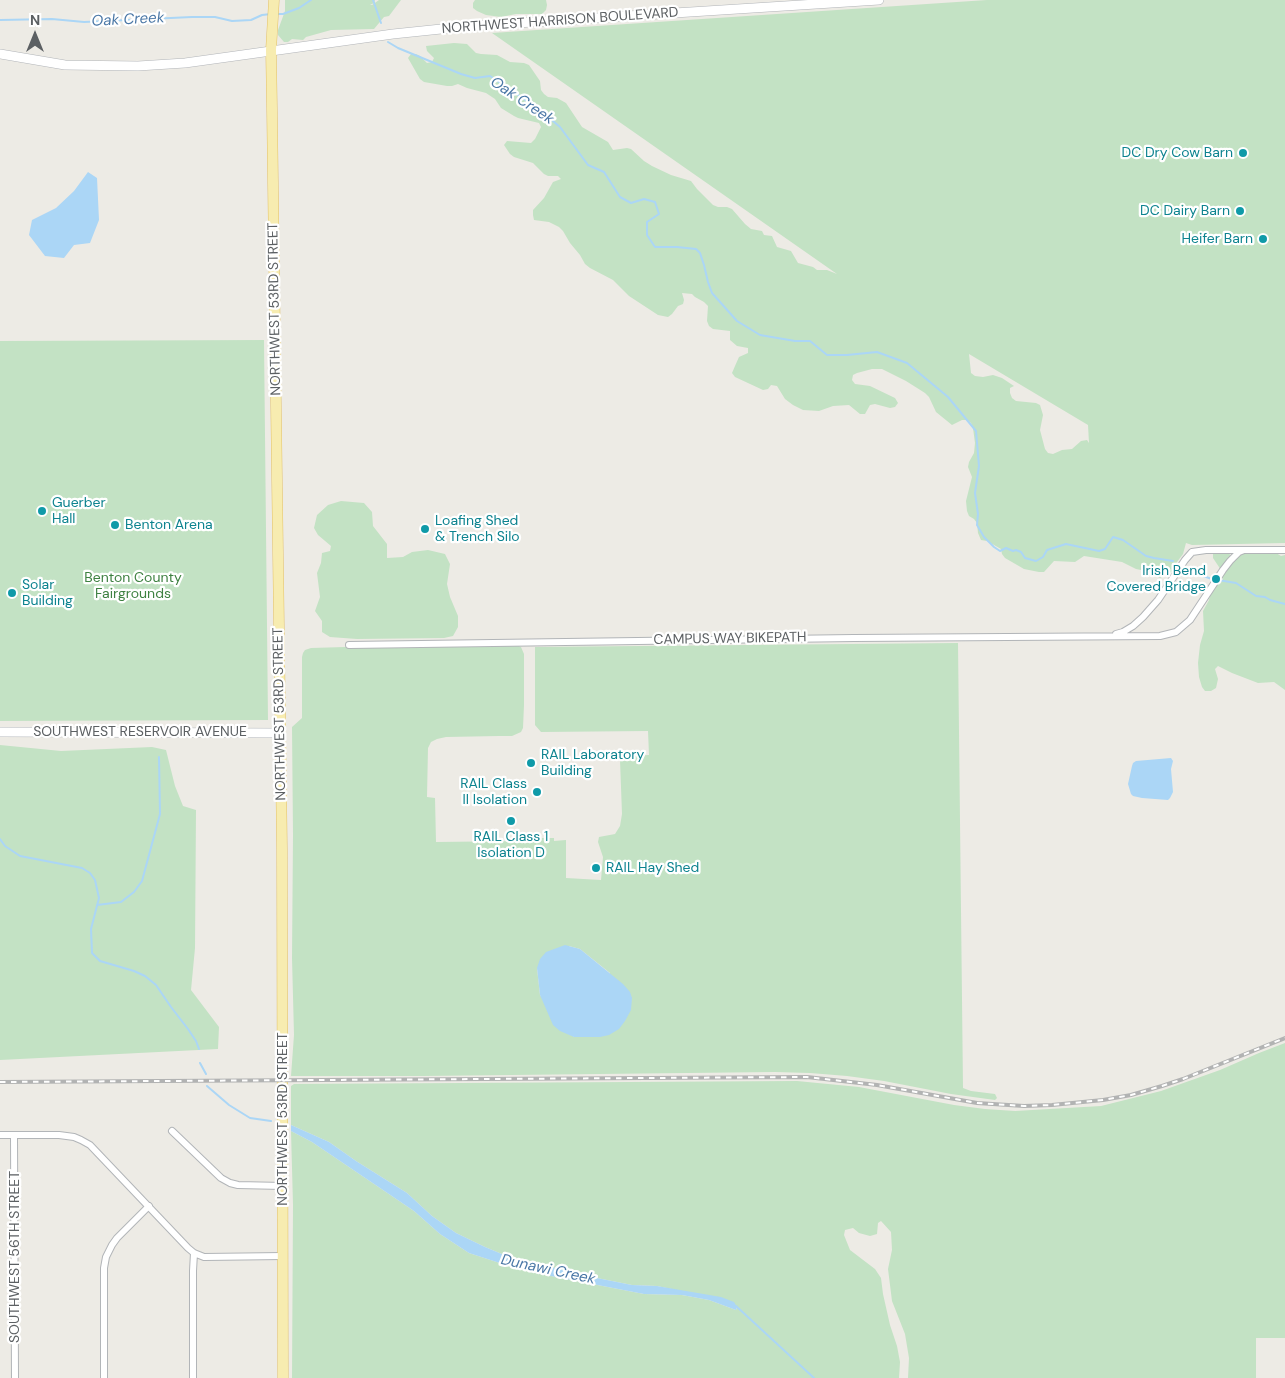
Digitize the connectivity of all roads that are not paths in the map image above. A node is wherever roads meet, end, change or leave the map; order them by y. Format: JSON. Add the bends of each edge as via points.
{"nodes":[{"id":1,"x":274,"y":0,"type":"edge"},
{"id":2,"x":879,"y":0,"type":"edge"},
{"id":3,"x":272,"y":50,"type":"junction"},
{"id":4,"x":0,"y":54,"type":"edge"},
{"id":5,"x":1244,"y":550,"type":"junction"},
{"id":6,"x":1285,"y":550,"type":"edge"},
{"id":7,"x":1110,"y":636,"type":"junction"},
{"id":8,"x":349,"y":645,"type":"dead end"},
{"id":9,"x":0,"y":732,"type":"edge"},
{"id":10,"x":280,"y":733,"type":"junction"},
{"id":11,"x":172,"y":1131,"type":"dead end"},
{"id":12,"x":0,"y":1136,"type":"edge"},
{"id":13,"x":14,"y":1136,"type":"junction"},
{"id":14,"x":283,"y":1186,"type":"junction"},
{"id":15,"x":149,"y":1206,"type":"junction"},
{"id":16,"x":194,"y":1253,"type":"junction"},
{"id":17,"x":283,"y":1256,"type":"junction"},
{"id":18,"x":15,"y":1378,"type":"edge"},
{"id":19,"x":104,"y":1378,"type":"edge"},
{"id":20,"x":193,"y":1378,"type":"edge"},
{"id":21,"x":283,"y":1378,"type":"edge"}],
"edges":[{"from":1,"to":3,"type":"main road","name":"NORTHWEST 53RD STREET"},
{"from":2,"to":3,"type":"main road","name":"NORTHWEST HARRISON BOULEVARD","via":[[470,26]]},
{"from":3,"to":4,"type":"main road","name":"NORTHWEST HARRISON BOULEVARD","via":[[185,63],[138,66],[65,65]]},
{"from":3,"to":10,"type":"main road","name":"NORTHWEST 53RD STREET"},
{"from":5,"to":6,"type":"street","name":"CAMPUS WAY BIKEPATH"},
{"from":5,"to":7,"type":"street","name":"CAMPUS WAY BIKEPATH","via":[[1192,552],[1143,617],[1128,629]]},
{"from":5,"to":7,"type":"street","name":"CAMPUS WAY BIKEPATH","via":[[1223,570],[1190,620],[1176,632],[1160,636]]},
{"from":7,"to":8,"type":"street","name":"CAMPUS WAY BIKEPATH"},
{"from":9,"to":10,"type":"main road","name":"SOUTHWEST RESERVOIR AVENUE"},
{"from":10,"to":14,"type":"main road","name":"NORTHWEST 53RD STREET"},
{"from":11,"to":14,"type":"street","via":[[230,1183]]},
{"from":12,"to":13,"type":"street"},
{"from":13,"to":15,"type":"street","via":[[59,1135],[81,1140],[90,1145]]},
{"from":13,"to":18,"type":"street","name":"SOUTHWEST 56TH STREET"},
{"from":14,"to":17,"type":"main road","name":"NORTHWEST 53RD STREET"},
{"from":15,"to":16,"type":"street"},
{"from":15,"to":19,"type":"street","via":[[117,1238],[106,1257]]},
{"from":16,"to":17,"type":"street","via":[[204,1257]]},
{"from":16,"to":20,"type":"street"},
{"from":17,"to":21,"type":"main road","name":"NORTHWEST 53RD STREET"}]}
